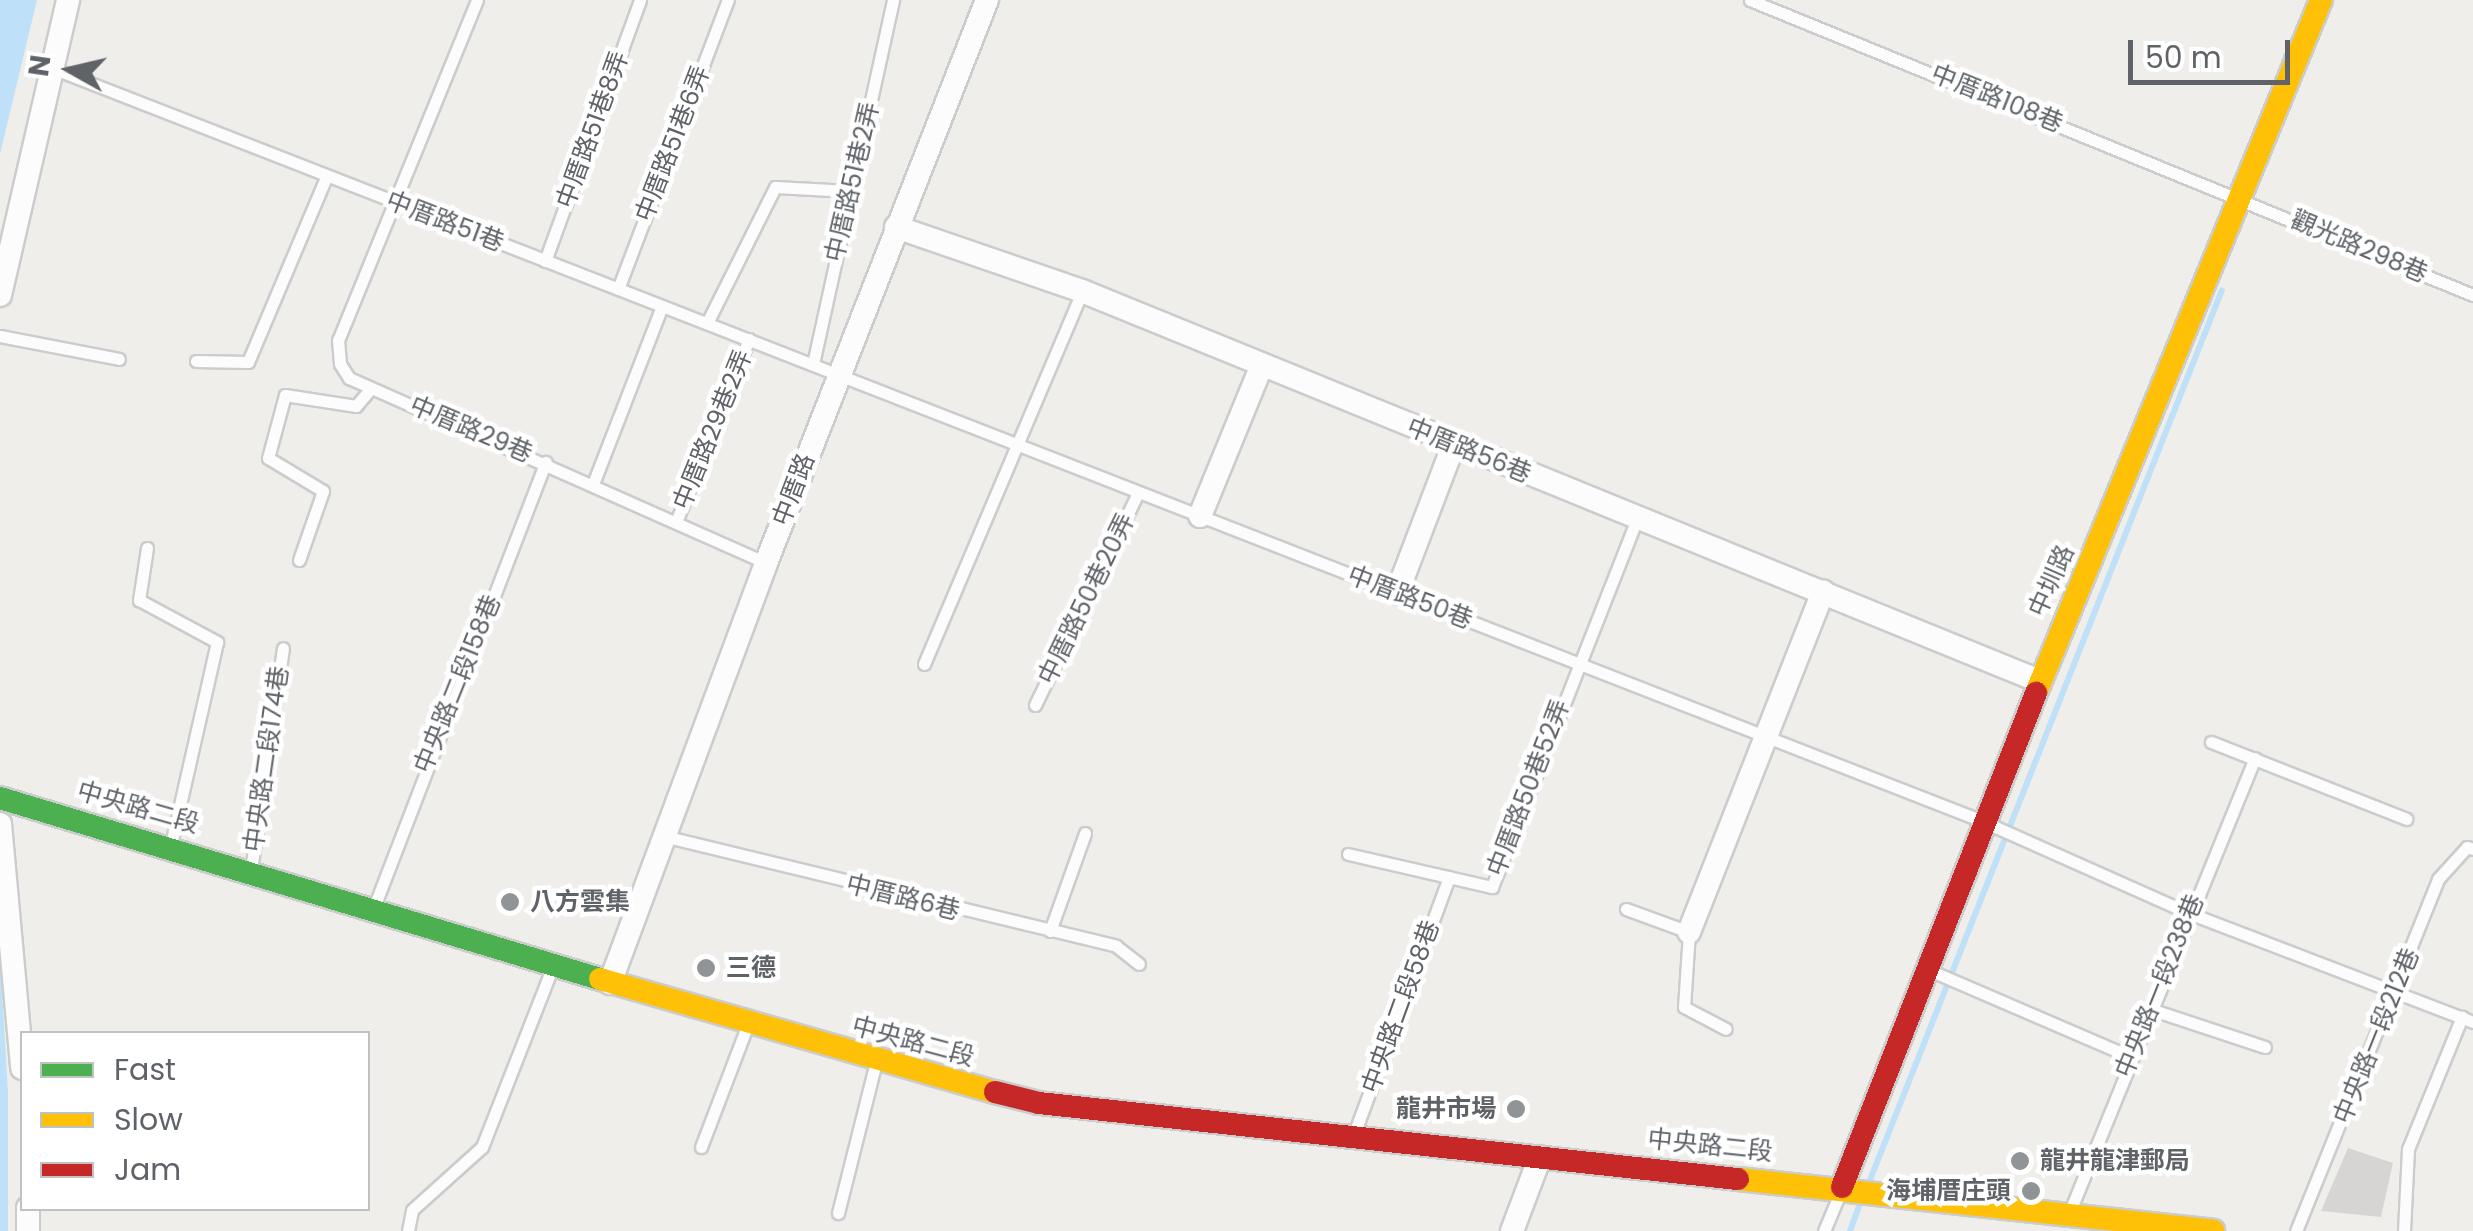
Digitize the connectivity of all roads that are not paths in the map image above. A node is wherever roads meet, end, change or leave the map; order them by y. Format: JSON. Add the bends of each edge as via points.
{"nodes":[{"id":1,"x":68,"y":0,"type":"edge"},
{"id":2,"x":477,"y":0,"type":"edge"},
{"id":3,"x":640,"y":0,"type":"edge"},
{"id":4,"x":728,"y":0,"type":"edge"},
{"id":5,"x":894,"y":0,"type":"edge"},
{"id":6,"x":987,"y":0,"type":"edge"},
{"id":7,"x":1750,"y":0,"type":"edge"},
{"id":8,"x":2321,"y":0,"type":"edge"},
{"id":9,"x":52,"y":68,"type":"junction"},
{"id":10,"x":326,"y":177,"type":"junction"},
{"id":11,"x":850,"y":191,"type":"junction"},
{"id":12,"x":2244,"y":199,"type":"junction"},
{"id":13,"x":394,"y":202,"type":"junction"},
{"id":14,"x":896,"y":227,"type":"junction"},
{"id":15,"x":545,"y":260,"type":"junction"},
{"id":16,"x":618,"y":289,"type":"junction"},
{"id":17,"x":1082,"y":291,"type":"junction"},
{"id":18,"x":0,"y":295,"type":"edge"},
{"id":19,"x":2473,"y":295,"type":"edge"},
{"id":20,"x":662,"y":306,"type":"junction"},
{"id":21,"x":708,"y":323,"type":"junction"},
{"id":22,"x":0,"y":336,"type":"edge"},
{"id":23,"x":750,"y":339,"type":"junction"},
{"id":24,"x":119,"y":358,"type":"dead end"},
{"id":25,"x":196,"y":360,"type":"dead end"},
{"id":26,"x":813,"y":364,"type":"junction"},
{"id":27,"x":1262,"y":365,"type":"junction"},
{"id":28,"x":840,"y":374,"type":"junction"},
{"id":29,"x":371,"y":388,"type":"junction"},
{"id":30,"x":1015,"y":442,"type":"junction"},
{"id":31,"x":1453,"y":446,"type":"junction"},
{"id":32,"x":546,"y":462,"type":"junction"},
{"id":33,"x":593,"y":484,"type":"junction"},
{"id":34,"x":1138,"y":493,"type":"junction"},
{"id":35,"x":1200,"y":516,"type":"junction"},
{"id":36,"x":1638,"y":517,"type":"junction"},
{"id":37,"x":676,"y":522,"type":"junction"},
{"id":38,"x":147,"y":548,"type":"dead end"},
{"id":39,"x":299,"y":560,"type":"dead end"},
{"id":40,"x":766,"y":563,"type":"junction"},
{"id":41,"x":1823,"y":591,"type":"junction"},
{"id":42,"x":1397,"y":593,"type":"junction"},
{"id":43,"x":283,"y":648,"type":"dead end"},
{"id":44,"x":1577,"y":663,"type":"junction"},
{"id":45,"x":924,"y":664,"type":"dead end"},
{"id":46,"x":2039,"y":681,"type":"junction"},
{"id":47,"x":1035,"y":706,"type":"dead end"},
{"id":48,"x":1770,"y":740,"type":"junction"},
{"id":49,"x":2211,"y":742,"type":"dead end"},
{"id":50,"x":2255,"y":758,"type":"junction"},
{"id":51,"x":0,"y":798,"type":"edge"},
{"id":52,"x":2406,"y":819,"type":"dead end"},
{"id":53,"x":1982,"y":821,"type":"junction"},
{"id":54,"x":0,"y":824,"type":"edge"},
{"id":55,"x":1084,"y":833,"type":"dead end"},
{"id":56,"x":663,"y":836,"type":"junction"},
{"id":57,"x":172,"y":846,"type":"junction"},
{"id":58,"x":2470,"y":848,"type":"edge"},
{"id":59,"x":1348,"y":854,"type":"dead end"},
{"id":60,"x":252,"y":870,"type":"junction"},
{"id":61,"x":1449,"y":878,"type":"junction"},
{"id":62,"x":374,"y":907,"type":"junction"},
{"id":63,"x":1626,"y":909,"type":"dead end"},
{"id":64,"x":2190,"y":913,"type":"junction"},
{"id":65,"x":1050,"y":931,"type":"junction"},
{"id":66,"x":1689,"y":932,"type":"junction"},
{"id":67,"x":1138,"y":964,"type":"dead end"},
{"id":68,"x":552,"y":966,"type":"junction"},
{"id":69,"x":1925,"y":968,"type":"junction"},
{"id":70,"x":610,"y":983,"type":"junction"},
{"id":71,"x":2398,"y":990,"type":"junction"},
{"id":72,"x":2150,"y":1009,"type":"junction"},
{"id":73,"x":2468,"y":1019,"type":"edge"},
{"id":74,"x":748,"y":1024,"type":"junction"},
{"id":75,"x":1726,"y":1029,"type":"dead end"},
{"id":76,"x":20,"y":1046,"type":"edge"},
{"id":77,"x":2265,"y":1047,"type":"dead end"},
{"id":78,"x":2131,"y":1057,"type":"junction"},
{"id":79,"x":876,"y":1062,"type":"junction"},
{"id":80,"x":1353,"y":1138,"type":"junction"},
{"id":81,"x":701,"y":1147,"type":"dead end"},
{"id":82,"x":1540,"y":1157,"type":"junction"},
{"id":83,"x":1842,"y":1187,"type":"junction"},
{"id":84,"x":838,"y":1213,"type":"dead end"},
{"id":85,"x":2069,"y":1215,"type":"junction"},
{"id":86,"x":2033,"y":1221,"type":"edge"},
{"id":87,"x":408,"y":1231,"type":"edge"},
{"id":88,"x":1512,"y":1231,"type":"edge"},
{"id":89,"x":1824,"y":1231,"type":"edge"},
{"id":90,"x":2214,"y":1231,"type":"edge"},
{"id":91,"x":2296,"y":1231,"type":"edge"},
{"id":92,"x":2404,"y":1231,"type":"edge"}],
"edges":[{"from":1,"to":9,"type":"street"},
{"from":2,"to":13,"type":"lane","name":"中厝路29巷"},
{"from":3,"to":15,"type":"lane","name":"中厝路51巷8弄"},
{"from":4,"to":16,"type":"lane","name":"中厝路51巷6弄"},
{"from":5,"to":11,"type":"lane","name":"中厝路51巷2弄"},
{"from":6,"to":14,"type":"street","name":"中厝路"},
{"from":7,"to":12,"type":"lane","name":"中厝路108巷"},
{"from":8,"to":12,"type":"street","name":"中圳路"},
{"from":9,"to":10,"type":"lane","name":"中厝路51巷"},
{"from":9,"to":18,"type":"street"},
{"from":10,"to":13,"type":"lane","name":"中厝路51巷"},
{"from":10,"to":25,"type":"lane","via":[[248,362]]},
{"from":11,"to":21,"type":"lane","via":[[775,186]]},
{"from":11,"to":26,"type":"lane","name":"中厝路51巷2弄"},
{"from":12,"to":19,"type":"lane","name":"觀光路298巷"},
{"from":12,"to":46,"type":"street","name":"中圳路"},
{"from":13,"to":15,"type":"lane","name":"中厝路51巷"},
{"from":13,"to":29,"type":"lane","name":"中厝路29巷","via":[[338,340],[349,378]]},
{"from":14,"to":17,"type":"street","name":"中厝路56巷"},
{"from":14,"to":28,"type":"street","name":"中厝路"},
{"from":15,"to":16,"type":"lane","name":"中厝路51巷"},
{"from":16,"to":20,"type":"lane","name":"中厝路51巷"},
{"from":17,"to":27,"type":"street","name":"中厝路56巷"},
{"from":17,"to":30,"type":"lane"},
{"from":20,"to":21,"type":"lane","name":"中厝路51巷"},
{"from":20,"to":33,"type":"lane"},
{"from":21,"to":23,"type":"lane","name":"中厝路51巷"},
{"from":22,"to":24,"type":"lane"},
{"from":23,"to":26,"type":"lane","name":"中厝路51巷"},
{"from":23,"to":37,"type":"lane","name":"中厝路29巷2弄"},
{"from":26,"to":28,"type":"lane","name":"中厝路51巷"},
{"from":27,"to":31,"type":"street","name":"中厝路56巷"},
{"from":27,"to":35,"type":"street"},
{"from":28,"to":30,"type":"lane","name":"中厝路50巷"},
{"from":28,"to":40,"type":"street","name":"中厝路"},
{"from":29,"to":32,"type":"lane","name":"中厝路29巷"},
{"from":29,"to":39,"type":"lane","via":[[356,406],[285,394],[268,458],[323,491]]},
{"from":30,"to":34,"type":"lane","name":"中厝路50巷"},
{"from":30,"to":45,"type":"lane"},
{"from":31,"to":36,"type":"street","name":"中厝路56巷"},
{"from":31,"to":42,"type":"street"},
{"from":32,"to":33,"type":"lane","name":"中厝路29巷"},
{"from":32,"to":62,"type":"lane","name":"中央路二段158巷"},
{"from":33,"to":37,"type":"lane","name":"中厝路29巷"},
{"from":34,"to":35,"type":"lane","name":"中厝路50巷"},
{"from":34,"to":47,"type":"lane","name":"中厝路50巷20弄"},
{"from":35,"to":42,"type":"lane","name":"中厝路50巷"},
{"from":36,"to":41,"type":"street","name":"中厝路56巷"},
{"from":36,"to":44,"type":"lane"},
{"from":37,"to":40,"type":"lane","name":"中厝路29巷"},
{"from":38,"to":57,"type":"lane","via":[[139,600],[217,642]]},
{"from":40,"to":56,"type":"street","name":"中厝路"},
{"from":41,"to":46,"type":"street","name":"中厝路56巷"},
{"from":41,"to":48,"type":"street"},
{"from":42,"to":44,"type":"lane","name":"中厝路50巷"},
{"from":43,"to":60,"type":"lane","name":"中央路二段174巷"},
{"from":44,"to":48,"type":"lane","name":"中厝路50巷"},
{"from":44,"to":61,"type":"lane","name":"中厝路50巷52弄","via":[[1492,887]]},
{"from":46,"to":53,"type":"street","name":"中圳路"},
{"from":48,"to":53,"type":"lane","name":"中厝路50巷"},
{"from":48,"to":66,"type":"street"},
{"from":49,"to":50,"type":"lane"},
{"from":50,"to":52,"type":"lane"},
{"from":50,"to":64,"type":"lane","name":"中央路一段238巷"},
{"from":51,"to":57,"type":"street","name":"中央路二段"},
{"from":53,"to":64,"type":"lane","name":"中厝路50巷"},
{"from":53,"to":69,"type":"street","name":"中圳路"},
{"from":54,"to":76,"type":"street"},
{"from":55,"to":65,"type":"lane"},
{"from":56,"to":65,"type":"lane","name":"中厝路6巷"},
{"from":56,"to":70,"type":"street","name":"中厝路"},
{"from":57,"to":60,"type":"street","name":"中央路二段"},
{"from":58,"to":71,"type":"lane","name":"中央路一段212巷","via":[[2438,879]]},
{"from":59,"to":61,"type":"lane","name":"中厝路50巷52弄"},
{"from":60,"to":62,"type":"street","name":"中央路二段"},
{"from":61,"to":80,"type":"lane","name":"中央路二段58巷"},
{"from":62,"to":68,"type":"street","name":"中央路二段"},
{"from":63,"to":66,"type":"lane"},
{"from":64,"to":71,"type":"lane","name":"中厝路50巷"},
{"from":64,"to":72,"type":"lane","name":"中央路一段238巷"},
{"from":65,"to":67,"type":"lane","name":"中厝路6巷","via":[[1116,946]]},
{"from":66,"to":75,"type":"lane","via":[[1684,1007]]},
{"from":68,"to":70,"type":"street","name":"中央路二段"},
{"from":68,"to":87,"type":"lane","via":[[482,1147],[412,1210]]},
{"from":69,"to":78,"type":"lane"},
{"from":69,"to":83,"type":"street","name":"中圳路"},
{"from":70,"to":74,"type":"street","name":"中央路二段"},
{"from":71,"to":73,"type":"lane","name":"中厝路50巷"},
{"from":71,"to":91,"type":"lane","name":"中央路一段212巷"},
{"from":72,"to":77,"type":"lane"},
{"from":72,"to":78,"type":"lane","name":"中央路一段238巷"},
{"from":73,"to":92,"type":"lane","via":[[2408,1149]]},
{"from":74,"to":79,"type":"street","name":"中央路二段"},
{"from":74,"to":81,"type":"lane"},
{"from":78,"to":85,"type":"lane","name":"中央路一段238巷"},
{"from":79,"to":80,"type":"street","name":"中央路二段","via":[[1040,1103]]},
{"from":79,"to":84,"type":"lane"},
{"from":80,"to":82,"type":"street","name":"中央路二段"},
{"from":82,"to":83,"type":"street","name":"中央路二段"},
{"from":82,"to":88,"type":"street"},
{"from":83,"to":86,"type":"street","name":"中央路二段"},
{"from":83,"to":89,"type":"lane"},
{"from":85,"to":86,"type":"street","name":"中央路二段"},
{"from":85,"to":90,"type":"street","name":"中央路二段"}]}
